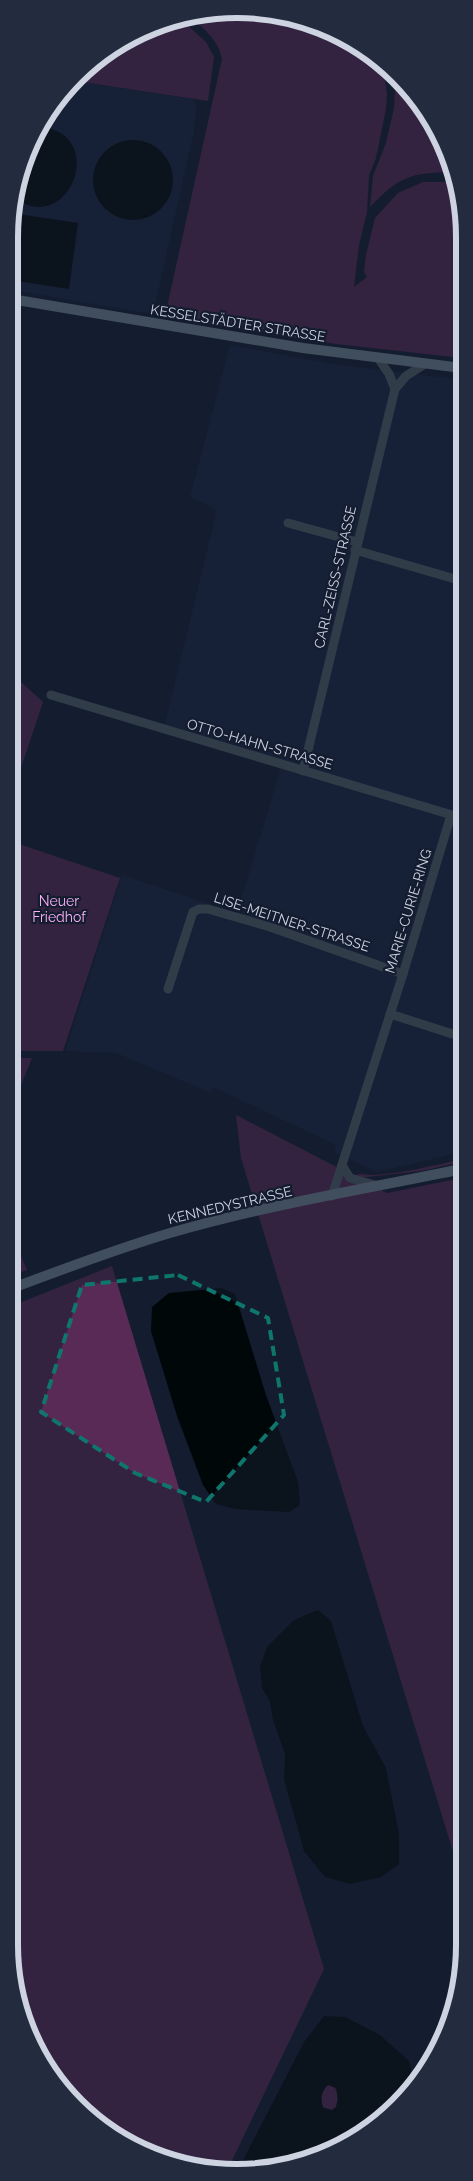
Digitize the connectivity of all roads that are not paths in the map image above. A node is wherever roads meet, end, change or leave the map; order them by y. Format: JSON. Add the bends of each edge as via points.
{"nodes":[{"id":1,"x":18,"y":300,"type":"edge"},
{"id":2,"x":378,"y":358,"type":"junction"},
{"id":3,"x":425,"y":364,"type":"junction"},
{"id":4,"x":456,"y":367,"type":"edge"},
{"id":5,"x":395,"y":388,"type":"junction"},
{"id":6,"x":288,"y":523,"type":"dead end"},
{"id":7,"x":356,"y":546,"type":"junction"},
{"id":8,"x":456,"y":579,"type":"edge"},
{"id":9,"x":51,"y":696,"type":"dead end"},
{"id":10,"x":303,"y":771,"type":"junction"},
{"id":11,"x":451,"y":815,"type":"junction"},
{"id":12,"x":456,"y":816,"type":"edge"},
{"id":13,"x":403,"y":974,"type":"junction"},
{"id":14,"x":168,"y":989,"type":"dead end"},
{"id":15,"x":390,"y":1014,"type":"junction"},
{"id":16,"x":456,"y":1036,"type":"edge"},
{"id":17,"x":342,"y":1165,"type":"junction"},
{"id":18,"x":456,"y":1170,"type":"edge"},
{"id":19,"x":378,"y":1186,"type":"junction"},
{"id":20,"x":332,"y":1196,"type":"junction"},
{"id":21,"x":18,"y":1286,"type":"edge"}],
"edges":[{"from":1,"to":2,"type":"main road","name":"KESSELSTÄDTER STRASSE"},
{"from":2,"to":3,"type":"main road","name":"KESSELSTÄDTER STRASSE"},
{"from":2,"to":5,"type":"street"},
{"from":3,"to":4,"type":"main road","name":"KESSELSTÄDTER STRASSE"},
{"from":3,"to":5,"type":"street"},
{"from":5,"to":7,"type":"street","name":"CARL-ZEISS-STRASSE"},
{"from":6,"to":7,"type":"street"},
{"from":7,"to":8,"type":"street"},
{"from":7,"to":10,"type":"street","name":"CARL-ZEISS-STRASSE"},
{"from":9,"to":10,"type":"street","name":"OTTO-HAHN-STRASSE"},
{"from":10,"to":11,"type":"street","name":"OTTO-HAHN-STRASSE"},
{"from":11,"to":12,"type":"street","name":"OTTO-HAHN-STRASSE"},
{"from":11,"to":13,"type":"street","name":"MARIE-CURIE-RING"},
{"from":13,"to":14,"type":"street","name":"LISE-MEITNER-STRASSE","via":[[270,927],[199,908],[193,912]]},
{"from":13,"to":15,"type":"street","name":"MARIE-CURIE-RING"},
{"from":15,"to":16,"type":"street"},
{"from":15,"to":17,"type":"street","name":"MARIE-CURIE-RING"},
{"from":17,"to":19,"type":"street","via":[[350,1178]]},
{"from":17,"to":20,"type":"street","name":"MARIE-CURIE-RING"},
{"from":18,"to":19,"type":"main road","name":"KENNEDYSTRASSE"},
{"from":19,"to":20,"type":"main road","name":"KENNEDYSTRASSE"},
{"from":20,"to":21,"type":"main road","name":"KENNEDYSTRASSE","via":[[171,1233]]}]}
